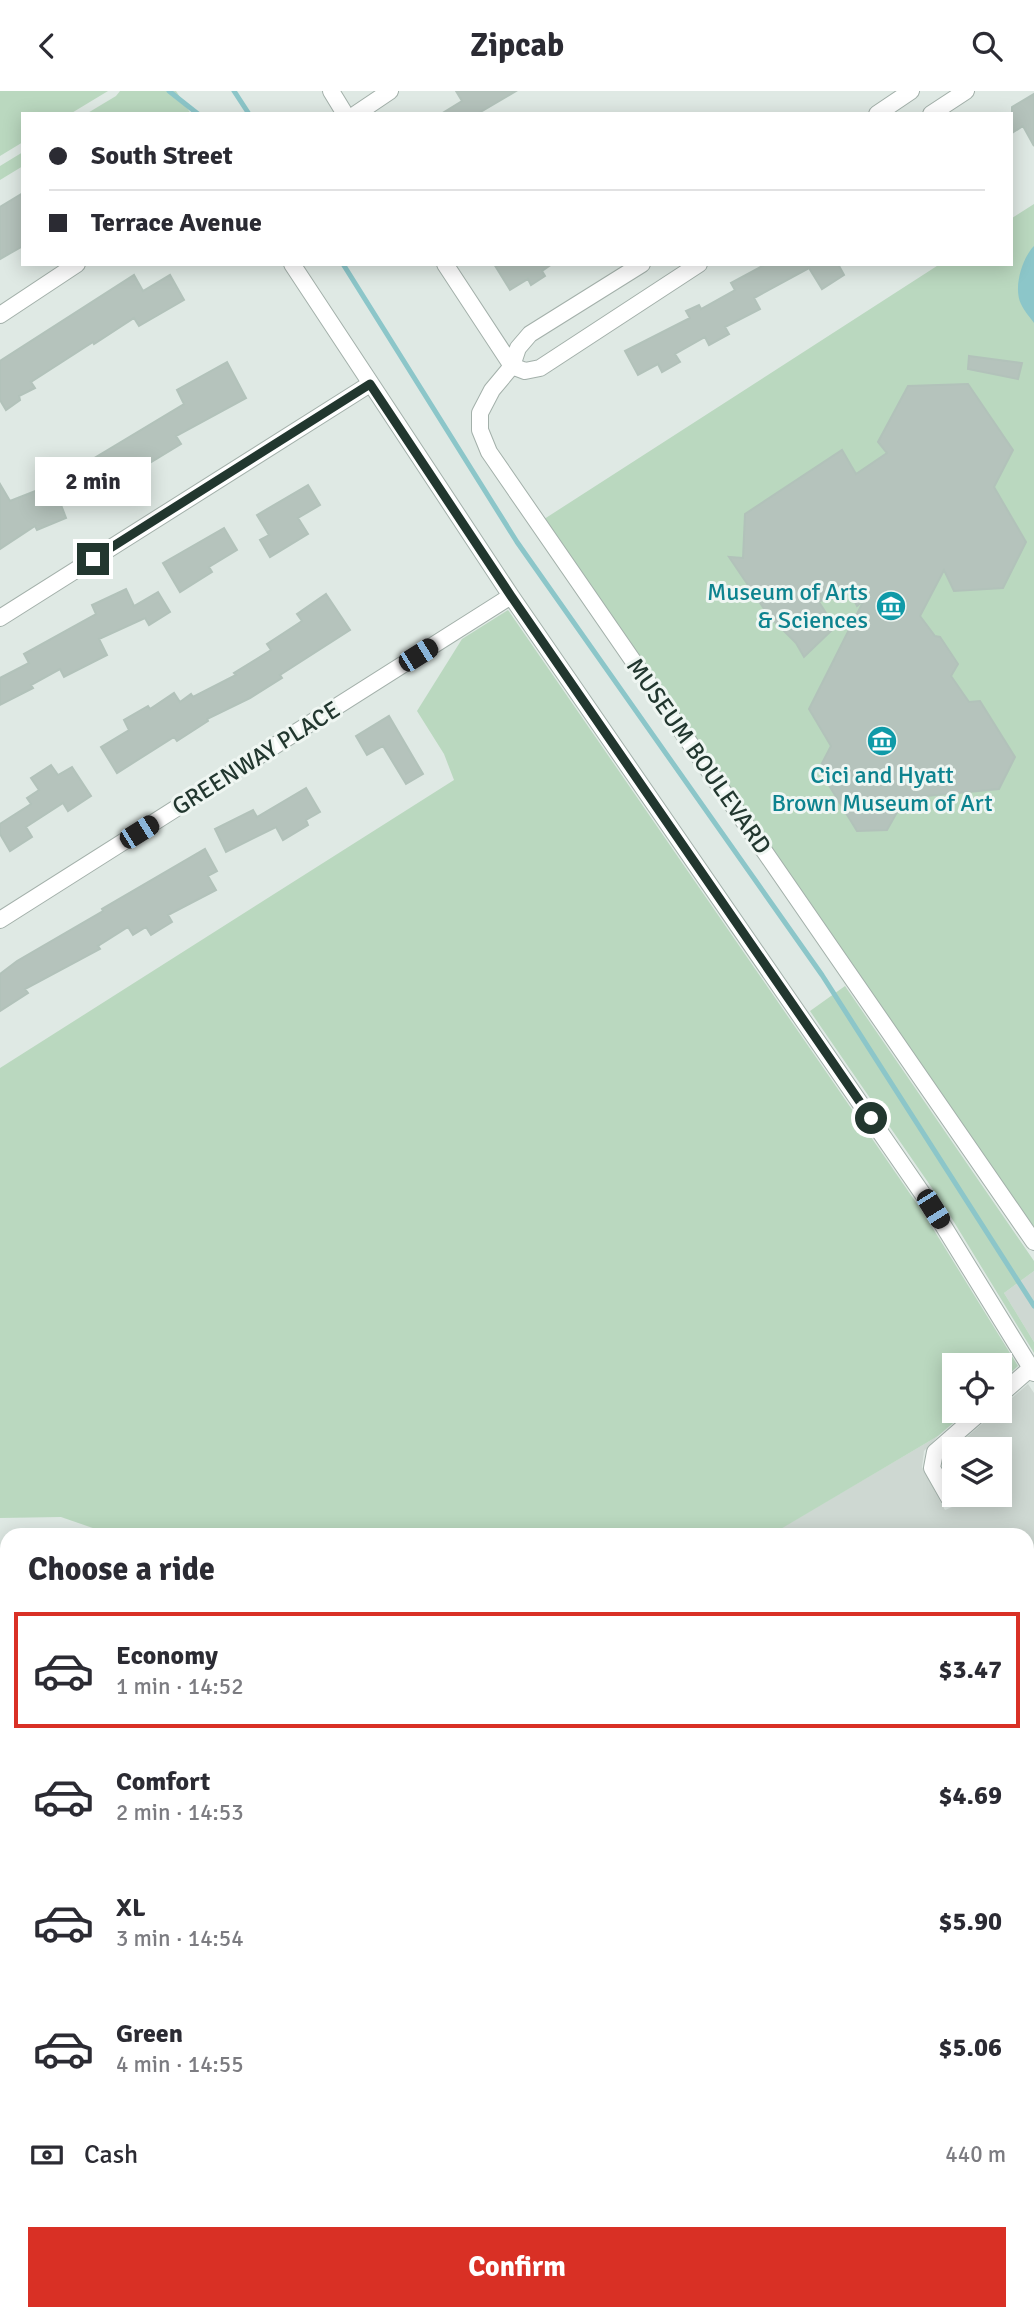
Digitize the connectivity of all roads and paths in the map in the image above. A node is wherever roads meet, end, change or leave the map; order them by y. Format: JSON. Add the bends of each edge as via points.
{"nodes":[{"id":1,"x":331,"y":91,"type":"edge"},
{"id":2,"x":390,"y":91,"type":"edge"},
{"id":3,"x":911,"y":91,"type":"edge"},
{"id":4,"x":965,"y":91,"type":"edge"},
{"id":5,"x":344,"y":112,"type":"edge"},
{"id":6,"x":359,"y":112,"type":"edge"},
{"id":7,"x":880,"y":112,"type":"edge"},
{"id":8,"x":934,"y":112,"type":"edge"},
{"id":9,"x":74,"y":266,"type":"edge"},
{"id":10,"x":293,"y":266,"type":"edge"},
{"id":11,"x":445,"y":266,"type":"edge"},
{"id":12,"x":639,"y":266,"type":"edge"},
{"id":13,"x":696,"y":266,"type":"edge"},
{"id":14,"x":0,"y":315,"type":"edge"},
{"id":15,"x":512,"y":366,"type":"junction"},
{"id":16,"x":370,"y":384,"type":"junction"},
{"id":17,"x":511,"y":596,"type":"junction"},
{"id":18,"x":0,"y":618,"type":"edge"},
{"id":19,"x":0,"y":920,"type":"edge"},
{"id":20,"x":1034,"y":1242,"type":"edge"},
{"id":21,"x":1033,"y":1370,"type":"edge"},
{"id":22,"x":1012,"y":1386,"type":"edge"},
{"id":23,"x":968,"y":1423,"type":"edge"},
{"id":24,"x":952,"y":1437,"type":"edge"},
{"id":25,"x":942,"y":1446,"type":"edge"},
{"id":26,"x":942,"y":1485,"type":"edge"}],
"edges":[{"from":1,"to":5,"type":"street"},
{"from":2,"to":6,"type":"street"},
{"from":3,"to":7,"type":"street"},
{"from":4,"to":8,"type":"street"},
{"from":9,"to":14,"type":"street"},
{"from":10,"to":16,"type":"street"},
{"from":11,"to":15,"type":"street"},
{"from":12,"to":15,"type":"street","name":"MUSEUM BOULEVARD","via":[[530,334],[517,348]]},
{"from":13,"to":15,"type":"street","via":[[540,368],[525,371]]},
{"from":15,"to":20,"type":"street","name":"MUSEUM BOULEVARD","via":[[480,413],[480,431],[489,452]]},
{"from":16,"to":17,"type":"street"},
{"from":16,"to":18,"type":"street"},
{"from":17,"to":19,"type":"street","name":"GREENWAY PLACE"},
{"from":17,"to":21,"type":"street","via":[[933,1209]]},
{"from":21,"to":22,"type":"street"},
{"from":23,"to":24,"type":"street"},
{"from":25,"to":26,"type":"street","via":[[935,1452],[932,1468]]}]}
